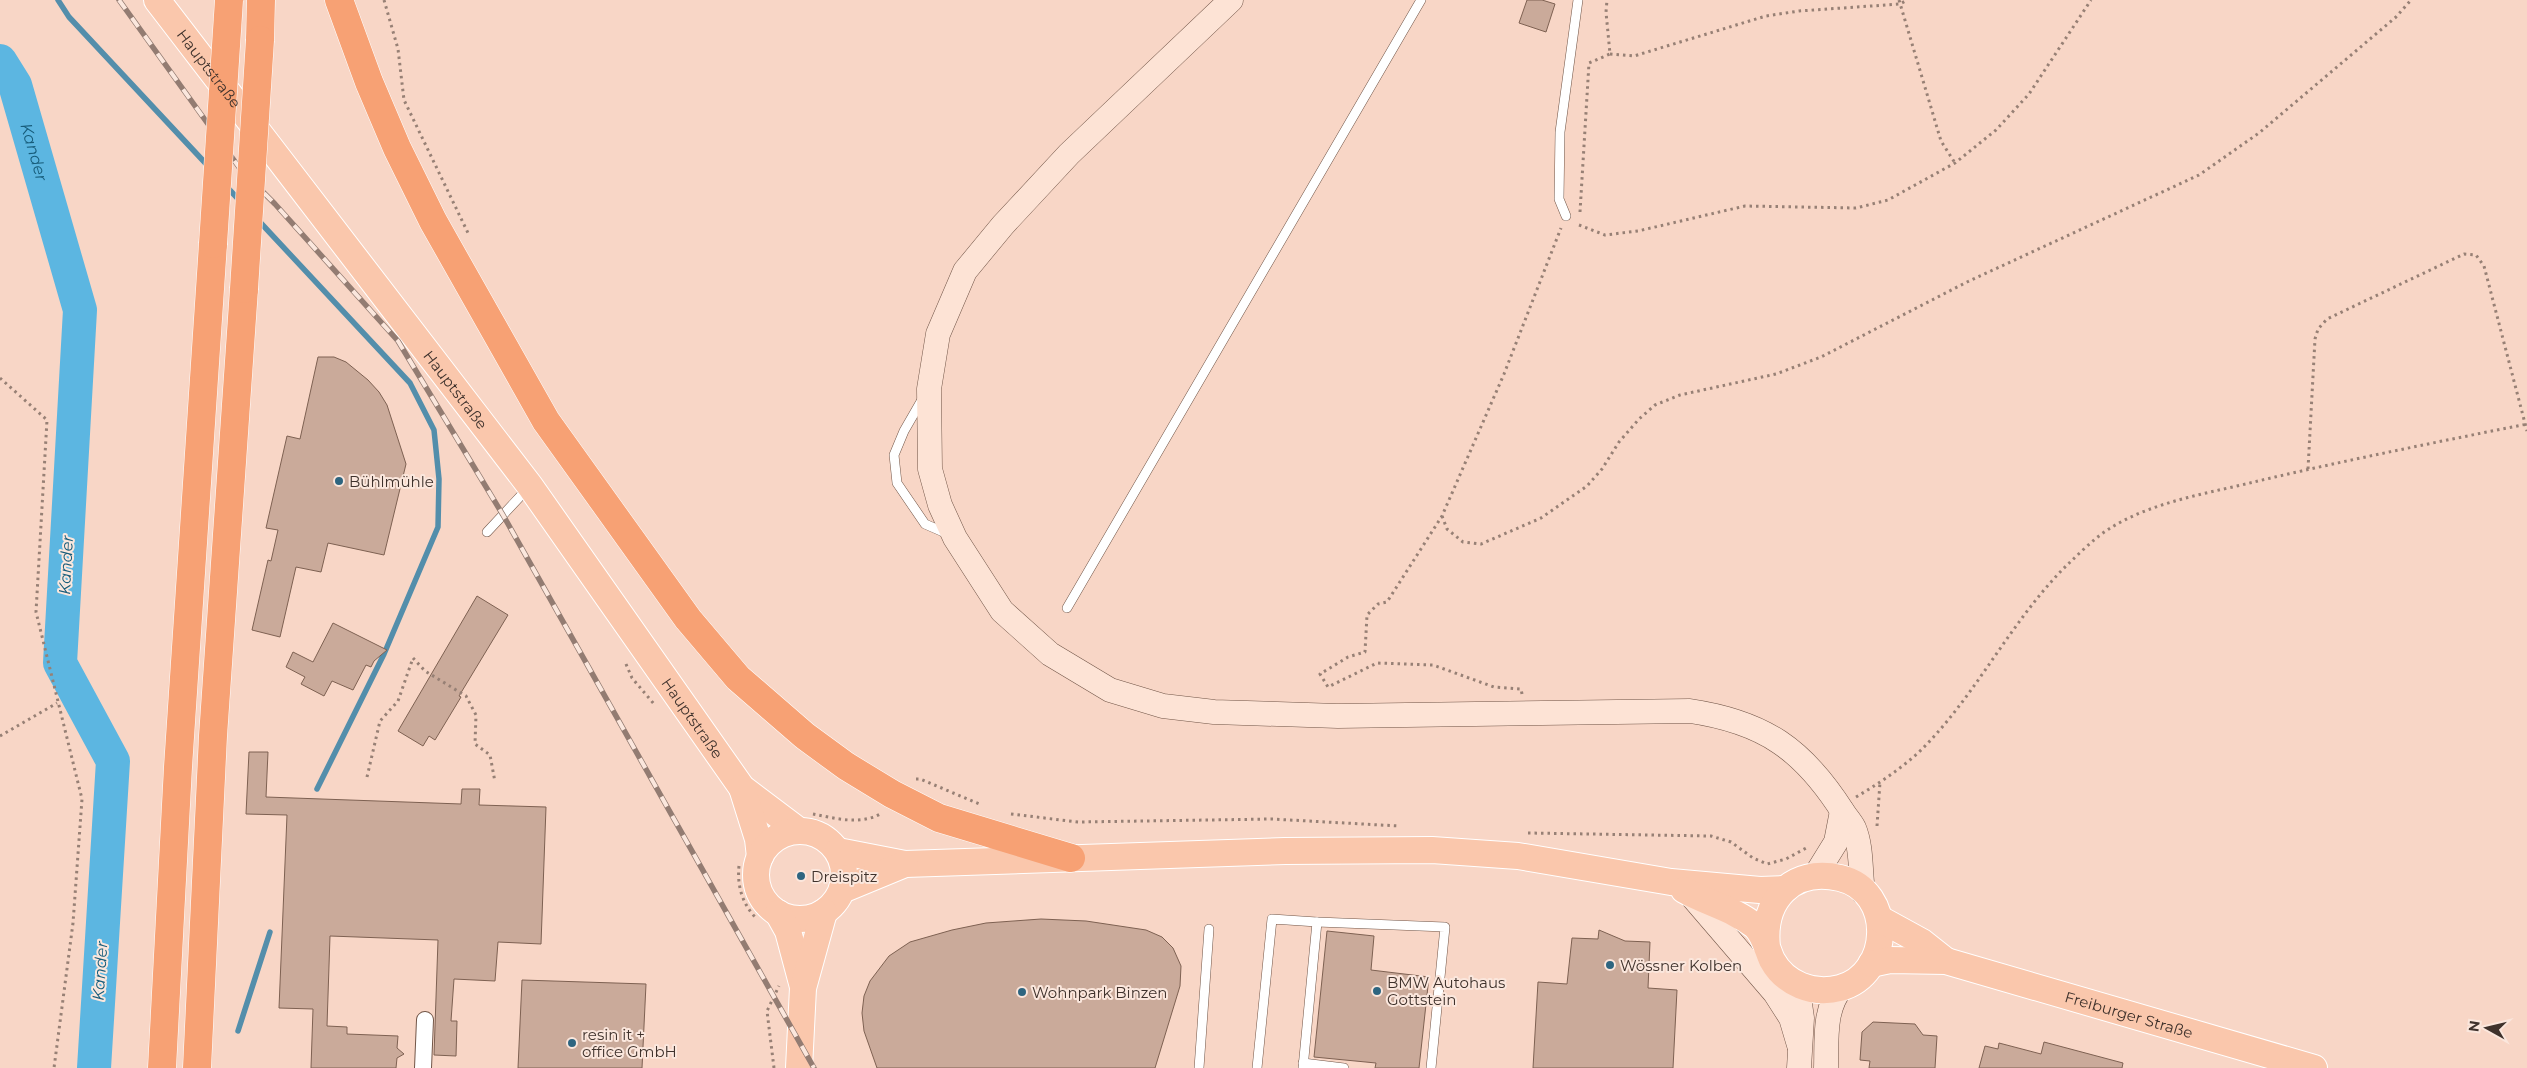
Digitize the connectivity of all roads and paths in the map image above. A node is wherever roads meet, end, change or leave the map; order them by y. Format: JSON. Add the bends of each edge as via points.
{"nodes":[{"id":1,"x":157,"y":0,"type":"edge"},
{"id":2,"x":228,"y":0,"type":"edge"},
{"id":3,"x":261,"y":0,"type":"edge"},
{"id":4,"x":339,"y":0,"type":"edge"},
{"id":5,"x":384,"y":0,"type":"edge"},
{"id":6,"x":1231,"y":0,"type":"edge"},
{"id":7,"x":1421,"y":0,"type":"edge"},
{"id":8,"x":1578,"y":0,"type":"edge"},
{"id":9,"x":1607,"y":0,"type":"edge"},
{"id":10,"x":1907,"y":0,"type":"edge"},
{"id":11,"x":2091,"y":0,"type":"edge"},
{"id":12,"x":2411,"y":0,"type":"edge"},
{"id":13,"x":1900,"y":2,"type":"edge"},
{"id":14,"x":1610,"y":54,"type":"junction"},
{"id":15,"x":1955,"y":163,"type":"junction"},
{"id":16,"x":1566,"y":216,"type":"junction"},
{"id":17,"x":1579,"y":225,"type":"junction"},
{"id":18,"x":472,"y":239,"type":"dead end"},
{"id":19,"x":0,"y":378,"type":"edge"},
{"id":20,"x":929,"y":390,"type":"junction"},
{"id":21,"x":2526,"y":424,"type":"edge"},
{"id":22,"x":2527,"y":430,"type":"edge"},
{"id":23,"x":2308,"y":469,"type":"junction"},
{"id":24,"x":530,"y":486,"type":"junction"},
{"id":25,"x":1442,"y":516,"type":"junction"},
{"id":26,"x":487,"y":532,"type":"dead end"},
{"id":27,"x":955,"y":538,"type":"junction"},
{"id":28,"x":1067,"y":608,"type":"dead end"},
{"id":29,"x":1521,"y":689,"type":"dead end"},
{"id":30,"x":57,"y":703,"type":"junction"},
{"id":31,"x":0,"y":736,"type":"edge"},
{"id":32,"x":368,"y":777,"type":"dead end"},
{"id":33,"x":495,"y":782,"type":"dead end"},
{"id":34,"x":908,"y":782,"type":"dead end"},
{"id":35,"x":1880,"y":782,"type":"junction"},
{"id":36,"x":742,"y":788,"type":"junction"},
{"id":37,"x":986,"y":807,"type":"dead end"},
{"id":38,"x":1841,"y":808,"type":"junction"},
{"id":39,"x":885,"y":810,"type":"dead end"},
{"id":40,"x":1003,"y":812,"type":"dead end"},
{"id":41,"x":804,"y":822,"type":"junction"},
{"id":42,"x":1409,"y":827,"type":"dead end"},
{"id":43,"x":1527,"y":833,"type":"dead end"},
{"id":44,"x":1876,"y":834,"type":"dead end"},
{"id":45,"x":1812,"y":844,"type":"dead end"},
{"id":46,"x":838,"y":851,"type":"junction"},
{"id":47,"x":751,"y":858,"type":"junction"},
{"id":48,"x":1071,"y":858,"type":"junction"},
{"id":49,"x":905,"y":864,"type":"junction"},
{"id":50,"x":1815,"y":876,"type":"junction"},
{"id":51,"x":1680,"y":887,"type":"junction"},
{"id":52,"x":1785,"y":889,"type":"junction"},
{"id":53,"x":842,"y":890,"type":"junction"},
{"id":54,"x":1864,"y":892,"type":"junction"},
{"id":55,"x":824,"y":912,"type":"junction"},
{"id":56,"x":768,"y":917,"type":"junction"},
{"id":57,"x":1880,"y":919,"type":"junction"},
{"id":58,"x":1318,"y":922,"type":"junction"},
{"id":59,"x":1209,"y":929,"type":"dead end"},
{"id":60,"x":1767,"y":946,"type":"junction"},
{"id":61,"x":1946,"y":961,"type":"junction"},
{"id":62,"x":1871,"y":964,"type":"junction"},
{"id":63,"x":1787,"y":978,"type":"junction"},
{"id":64,"x":792,"y":986,"type":"junction"},
{"id":65,"x":1842,"y":988,"type":"junction"},
{"id":66,"x":425,"y":1020,"type":"dead end"},
{"id":67,"x":1799,"y":1045,"type":"junction"},
{"id":68,"x":1303,"y":1066,"type":"edge"},
{"id":69,"x":54,"y":1068,"type":"edge"},
{"id":70,"x":162,"y":1068,"type":"edge"},
{"id":71,"x":197,"y":1068,"type":"edge"},
{"id":72,"x":423,"y":1068,"type":"edge"},
{"id":73,"x":774,"y":1068,"type":"edge"},
{"id":74,"x":799,"y":1068,"type":"edge"},
{"id":75,"x":1200,"y":1068,"type":"edge"},
{"id":76,"x":1256,"y":1068,"type":"edge"},
{"id":77,"x":1344,"y":1068,"type":"edge"},
{"id":78,"x":1431,"y":1068,"type":"edge"},
{"id":79,"x":1799,"y":1068,"type":"edge"},
{"id":80,"x":1826,"y":1068,"type":"edge"},
{"id":81,"x":2314,"y":1068,"type":"edge"}],
"edges":[{"from":1,"to":24,"type":"main road","name":"Hauptstraße"},
{"from":2,"to":70,"type":"highway","bridge":true,"via":[[178,767]]},
{"from":3,"to":71,"type":"highway","bridge":true,"via":[[213,736]]},
{"from":4,"to":48,"type":"highway","via":[[393,140],[433,221],[546,421],[700,634],[738,678],[805,736],[892,794],[939,818]]},
{"from":5,"to":18,"type":"path","via":[[398,49],[404,100]]},
{"from":6,"to":20,"type":"street","via":[[1069,154],[965,271],[938,334]]},
{"from":7,"to":28,"type":"lane"},
{"from":8,"to":16,"type":"lane","via":[[1560,132],[1559,199]]},
{"from":9,"to":14,"type":"path"},
{"from":10,"to":13,"type":"path"},
{"from":11,"to":15,"type":"path","via":[[2029,94],[1996,130]]},
{"from":12,"to":25,"type":"path","via":[[2396,18],[2281,115],[2199,175],[1968,282],[1821,357],[1776,374],[1680,394],[1655,405],[1619,442],[1587,486],[1541,518],[1481,544],[1463,542],[1447,529]]},
{"from":13,"to":14,"type":"path","via":[[1766,16],[1634,56]]},
{"from":13,"to":15,"type":"path","via":[[1941,141]]},
{"from":14,"to":17,"type":"path","via":[[1589,63]]},
{"from":15,"to":17,"type":"path","via":[[1888,200],[1856,208],[1744,206],[1638,231],[1605,235]]},
{"from":16,"to":17,"type":"path"},
{"from":16,"to":25,"type":"path","via":[[1504,374]]},
{"from":19,"to":30,"type":"path","via":[[47,420],[36,612]]},
{"from":20,"to":27,"type":"street","via":[[930,469],[940,505]]},
{"from":20,"to":27,"type":"lane","via":[[904,431],[894,455],[897,483],[925,524]]},
{"from":21,"to":22,"type":"path"},
{"from":21,"to":23,"type":"path"},
{"from":21,"to":23,"type":"path","via":[[2484,266],[2476,255],[2464,254],[2327,319],[2318,329],[2313,361]]},
{"from":23,"to":35,"type":"path","via":[[2199,495],[2149,510],[2112,527],[2064,568],[2014,625],[1944,725],[1918,752]]},
{"from":24,"to":26,"type":"lane"},
{"from":24,"to":36,"type":"main road","name":"Hauptstraße"},
{"from":25,"to":29,"type":"path","via":[[1387,602],[1378,604],[1367,615],[1365,652],[1348,657],[1320,674],[1328,687],[1377,663],[1433,664],[1494,687]]},
{"from":27,"to":38,"type":"street","via":[[1002,611],[1050,654],[1110,690],[1163,706],[1214,712],[1328,716],[1690,711],[1723,716],[1756,728],[1784,744],[1805,762]]},
{"from":30,"to":31,"type":"path"},
{"from":30,"to":69,"type":"path","via":[[82,799],[73,923]]},
{"from":32,"to":33,"type":"path","via":[[380,721],[398,701],[413,658],[425,671],[466,696],[476,715],[475,744],[490,755]]},
{"from":34,"to":37,"type":"path","via":[[920,779]]},
{"from":35,"to":38,"type":"path"},
{"from":35,"to":44,"type":"path"},
{"from":36,"to":41,"type":"main road","name":"Hauptstraße"},
{"from":36,"to":47,"type":"main road","name":"Hauptstraße","via":[[758,839]]},
{"from":38,"to":50,"type":"street","via":[[1836,842]]},
{"from":38,"to":54,"type":"street","via":[[1853,827]]},
{"from":39,"to":41,"type":"path","via":[[871,819]]},
{"from":40,"to":42,"type":"path","via":[[1078,822],[1272,819]]},
{"from":41,"to":46,"type":"main road","name":"Hauptstraße"},
{"from":41,"to":47,"type":"main road"},
{"from":43,"to":45,"type":"path","via":[[1711,836],[1731,842],[1752,858],[1767,864],[1786,859]]},
{"from":46,"to":49,"type":"main road"},
{"from":46,"to":53,"type":"main road","via":[[844,870]]},
{"from":47,"to":56,"type":"main road","name":"Hauptstraße","via":[[760,893],[770,908]]},
{"from":47,"to":56,"type":"path","via":[[738,882],[742,898],[750,911]]},
{"from":48,"to":49,"type":"main road"},
{"from":48,"to":51,"type":"main road","via":[[1432,850],[1518,856]]},
{"from":49,"to":53,"type":"main road"},
{"from":50,"to":52,"type":"main road","via":[[1799,880]]},
{"from":50,"to":54,"type":"main road","via":[[1844,879]]},
{"from":51,"to":52,"type":"main road"},
{"from":51,"to":60,"type":"main road","via":[[1724,907],[1756,927]]},
{"from":51,"to":67,"type":"street","via":[[1775,993],[1791,1018]]},
{"from":52,"to":60,"type":"main road","via":[[1776,899],[1768,917],[1765,930]]},
{"from":53,"to":55,"type":"main road","name":"Hauptstraße"},
{"from":54,"to":57,"type":"main road"},
{"from":55,"to":56,"type":"main road","via":[[806,919]]},
{"from":55,"to":64,"type":"main road","name":"Hauptstraße"},
{"from":56,"to":64,"type":"main road","name":"Hauptstraße","via":[[788,930]]},
{"from":57,"to":61,"type":"main road","name":"Freiburger Straße","via":[[1922,942]]},
{"from":57,"to":62,"type":"main road","via":[[1880,944]]},
{"from":58,"to":68,"type":"lane"},
{"from":58,"to":76,"type":"lane","via":[[1272,920]]},
{"from":58,"to":78,"type":"lane","via":[[1445,926]]},
{"from":59,"to":75,"type":"lane"},
{"from":60,"to":63,"type":"main road","via":[[1772,960]]},
{"from":61,"to":62,"type":"main road","name":"Freiburger Straße","via":[[1890,960]]},
{"from":61,"to":81,"type":"main road","name":"Freiburger Straße"},
{"from":62,"to":65,"type":"main road","via":[[1859,978]]},
{"from":63,"to":65,"type":"main road","via":[[1811,990]]},
{"from":63,"to":67,"type":"street","via":[[1799,997],[1802,1018]]},
{"from":64,"to":73,"type":"path","via":[[767,1011]]},
{"from":64,"to":74,"type":"main road","name":"Hauptstraße"},
{"from":65,"to":80,"type":"street","via":[[1833,998],[1827,1025]]},
{"from":66,"to":72,"type":"street"},
{"from":67,"to":79,"type":"street"},
{"from":68,"to":77,"type":"lane"}]}
